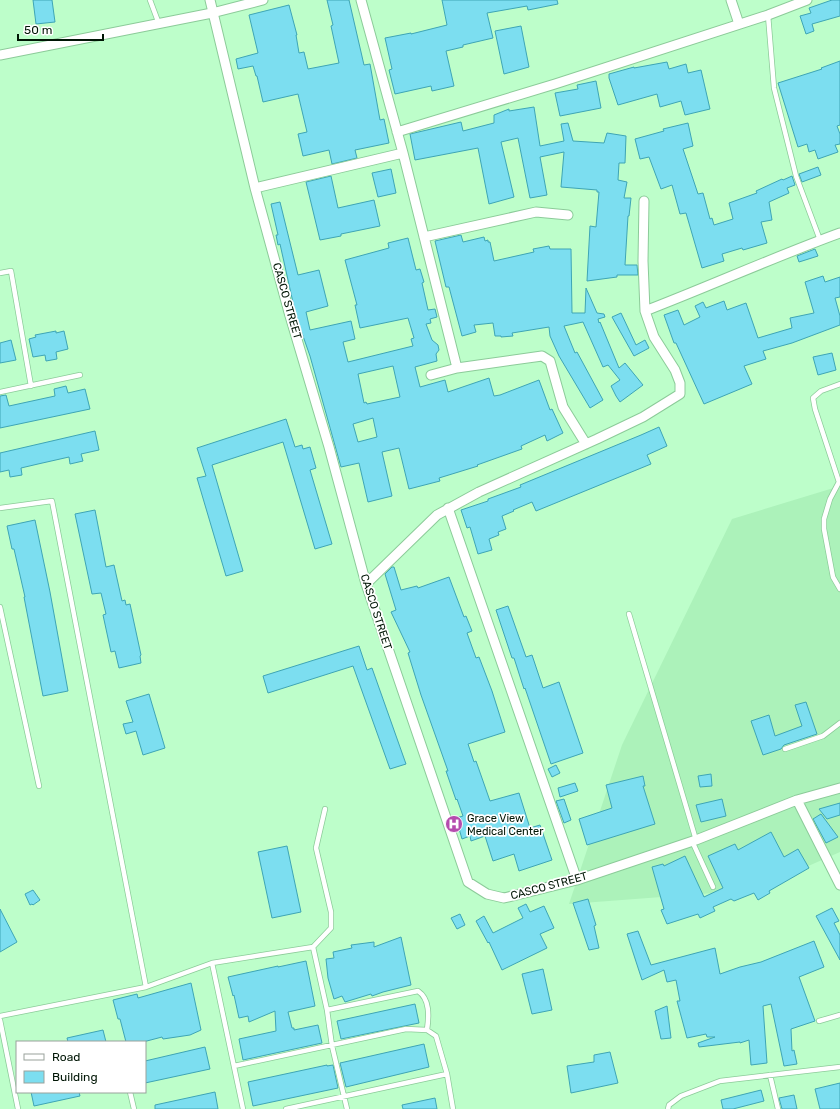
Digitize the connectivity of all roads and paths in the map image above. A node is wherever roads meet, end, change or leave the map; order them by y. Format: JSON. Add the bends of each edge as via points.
{"nodes":[{"id":1,"x":150,"y":0,"type":"edge"},
{"id":2,"x":210,"y":0,"type":"edge"},
{"id":3,"x":263,"y":0,"type":"edge"},
{"id":4,"x":361,"y":0,"type":"edge"},
{"id":5,"x":731,"y":0,"type":"edge"},
{"id":6,"x":807,"y":0,"type":"edge"},
{"id":7,"x":212,"y":13,"type":"junction"},
{"id":8,"x":768,"y":15,"type":"junction"},
{"id":9,"x":159,"y":24,"type":"junction"},
{"id":10,"x":740,"y":24,"type":"junction"},
{"id":11,"x":0,"y":55,"type":"edge"},
{"id":12,"x":397,"y":132,"type":"junction"},
{"id":13,"x":403,"y":153,"type":"junction"},
{"id":14,"x":256,"y":188,"type":"junction"},
{"id":15,"x":644,"y":201,"type":"dead end"},
{"id":16,"x":568,"y":215,"type":"dead end"},
{"id":17,"x":840,"y":233,"type":"edge"},
{"id":18,"x":424,"y":237,"type":"junction"},
{"id":19,"x":820,"y":240,"type":"junction"},
{"id":20,"x":0,"y":274,"type":"edge"},
{"id":21,"x":645,"y":311,"type":"junction"},
{"id":22,"x":457,"y":368,"type":"junction"},
{"id":23,"x":80,"y":375,"type":"dead end"},
{"id":24,"x":431,"y":375,"type":"dead end"},
{"id":25,"x":840,"y":384,"type":"edge"},
{"id":26,"x":31,"y":386,"type":"junction"},
{"id":27,"x":0,"y":392,"type":"edge"},
{"id":28,"x":586,"y":444,"type":"junction"},
{"id":29,"x":839,"y":481,"type":"edge"},
{"id":30,"x":0,"y":508,"type":"edge"},
{"id":31,"x":448,"y":508,"type":"junction"},
{"id":32,"x":366,"y":584,"type":"junction"},
{"id":33,"x":840,"y":589,"type":"edge"},
{"id":34,"x":0,"y":607,"type":"edge"},
{"id":35,"x":629,"y":614,"type":"dead end"},
{"id":36,"x":840,"y":723,"type":"edge"},
{"id":37,"x":785,"y":749,"type":"dead end"},
{"id":38,"x":39,"y":786,"type":"dead end"},
{"id":39,"x":840,"y":788,"type":"edge"},
{"id":40,"x":797,"y":800,"type":"junction"},
{"id":41,"x":325,"y":809,"type":"dead end"},
{"id":42,"x":694,"y":840,"type":"junction"},
{"id":43,"x":577,"y":880,"type":"junction"},
{"id":44,"x":840,"y":885,"type":"edge"},
{"id":45,"x":714,"y":887,"type":"dead end"},
{"id":46,"x":313,"y":947,"type":"junction"},
{"id":47,"x":212,"y":963,"type":"junction"},
{"id":48,"x":146,"y":987,"type":"junction"},
{"id":49,"x":327,"y":1010,"type":"junction"},
{"id":50,"x":0,"y":1016,"type":"edge"},
{"id":51,"x":840,"y":1016,"type":"edge"},
{"id":52,"x":0,"y":1020,"type":"edge"},
{"id":53,"x":819,"y":1021,"type":"dead end"},
{"id":54,"x":427,"y":1030,"type":"junction"},
{"id":55,"x":332,"y":1046,"type":"junction"},
{"id":56,"x":234,"y":1066,"type":"junction"},
{"id":57,"x":840,"y":1067,"type":"edge"},
{"id":58,"x":447,"y":1074,"type":"junction"},
{"id":59,"x":770,"y":1075,"type":"junction"},
{"id":60,"x":130,"y":1093,"type":"edge"},
{"id":61,"x":344,"y":1096,"type":"junction"},
{"id":62,"x":18,"y":1109,"type":"edge"},
{"id":63,"x":134,"y":1109,"type":"edge"},
{"id":64,"x":243,"y":1109,"type":"edge"},
{"id":65,"x":286,"y":1109,"type":"edge"},
{"id":66,"x":347,"y":1109,"type":"edge"},
{"id":67,"x":453,"y":1109,"type":"edge"},
{"id":68,"x":668,"y":1109,"type":"edge"},
{"id":69,"x":778,"y":1109,"type":"edge"}],
"edges":[{"from":1,"to":9,"type":"lane"},
{"from":2,"to":7,"type":"street","name":"CASCO STREET"},
{"from":3,"to":7,"type":"street"},
{"from":4,"to":12,"type":"street"},
{"from":5,"to":10,"type":"street"},
{"from":6,"to":8,"type":"street"},
{"from":7,"to":9,"type":"street"},
{"from":7,"to":14,"type":"street","name":"CASCO STREET"},
{"from":8,"to":10,"type":"street"},
{"from":8,"to":19,"type":"lane","via":[[774,88],[796,176]]},
{"from":9,"to":11,"type":"street"},
{"from":10,"to":12,"type":"street"},
{"from":12,"to":13,"type":"street"},
{"from":13,"to":14,"type":"street"},
{"from":13,"to":18,"type":"street"},
{"from":14,"to":32,"type":"street","name":"CASCO STREET"},
{"from":15,"to":21,"type":"street"},
{"from":16,"to":18,"type":"street","via":[[536,212]]},
{"from":17,"to":19,"type":"street"},
{"from":18,"to":22,"type":"street"},
{"from":19,"to":21,"type":"street"},
{"from":20,"to":26,"type":"lane","via":[[11,271]]},
{"from":21,"to":28,"type":"street","via":[[654,337],[675,370],[680,383],[680,394],[643,417]]},
{"from":22,"to":24,"type":"street"},
{"from":22,"to":28,"type":"street","via":[[542,356],[550,361],[563,408]]},
{"from":23,"to":26,"type":"lane"},
{"from":25,"to":29,"type":"lane","via":[[820,391],[813,398]]},
{"from":26,"to":27,"type":"lane"},
{"from":28,"to":31,"type":"street"},
{"from":29,"to":33,"type":"lane","via":[[830,498],[824,529],[833,577]]},
{"from":30,"to":48,"type":"lane","via":[[52,501]]},
{"from":31,"to":32,"type":"street","via":[[437,514]]},
{"from":31,"to":43,"type":"street"},
{"from":32,"to":43,"type":"street","name":"CASCO STREET","via":[[468,882],[487,894],[504,898]]},
{"from":34,"to":38,"type":"lane"},
{"from":35,"to":42,"type":"lane"},
{"from":36,"to":37,"type":"lane","via":[[823,736]]},
{"from":39,"to":40,"type":"street","name":"CASCO STREET"},
{"from":40,"to":42,"type":"street","name":"CASCO STREET"},
{"from":40,"to":44,"type":"street"},
{"from":41,"to":46,"type":"lane","via":[[316,848],[331,912],[331,928]]},
{"from":42,"to":43,"type":"street","name":"CASCO STREET"},
{"from":42,"to":45,"type":"lane"},
{"from":46,"to":47,"type":"lane"},
{"from":46,"to":49,"type":"lane"},
{"from":47,"to":48,"type":"lane"},
{"from":47,"to":56,"type":"lane"},
{"from":48,"to":50,"type":"lane"},
{"from":49,"to":54,"type":"lane","via":[[418,991],[426,1000],[429,1016]]},
{"from":49,"to":55,"type":"lane"},
{"from":51,"to":53,"type":"lane"},
{"from":52,"to":62,"type":"lane"},
{"from":54,"to":55,"type":"lane","via":[[406,1029]]},
{"from":54,"to":58,"type":"lane","via":[[436,1036]]},
{"from":55,"to":56,"type":"lane"},
{"from":55,"to":61,"type":"lane"},
{"from":56,"to":64,"type":"lane"},
{"from":57,"to":59,"type":"lane"},
{"from":58,"to":61,"type":"lane"},
{"from":58,"to":67,"type":"lane"},
{"from":59,"to":68,"type":"lane","via":[[720,1081],[681,1096],[669,1105]]},
{"from":59,"to":69,"type":"lane"},
{"from":60,"to":63,"type":"lane"},
{"from":61,"to":65,"type":"lane"},
{"from":61,"to":66,"type":"lane"}]}
